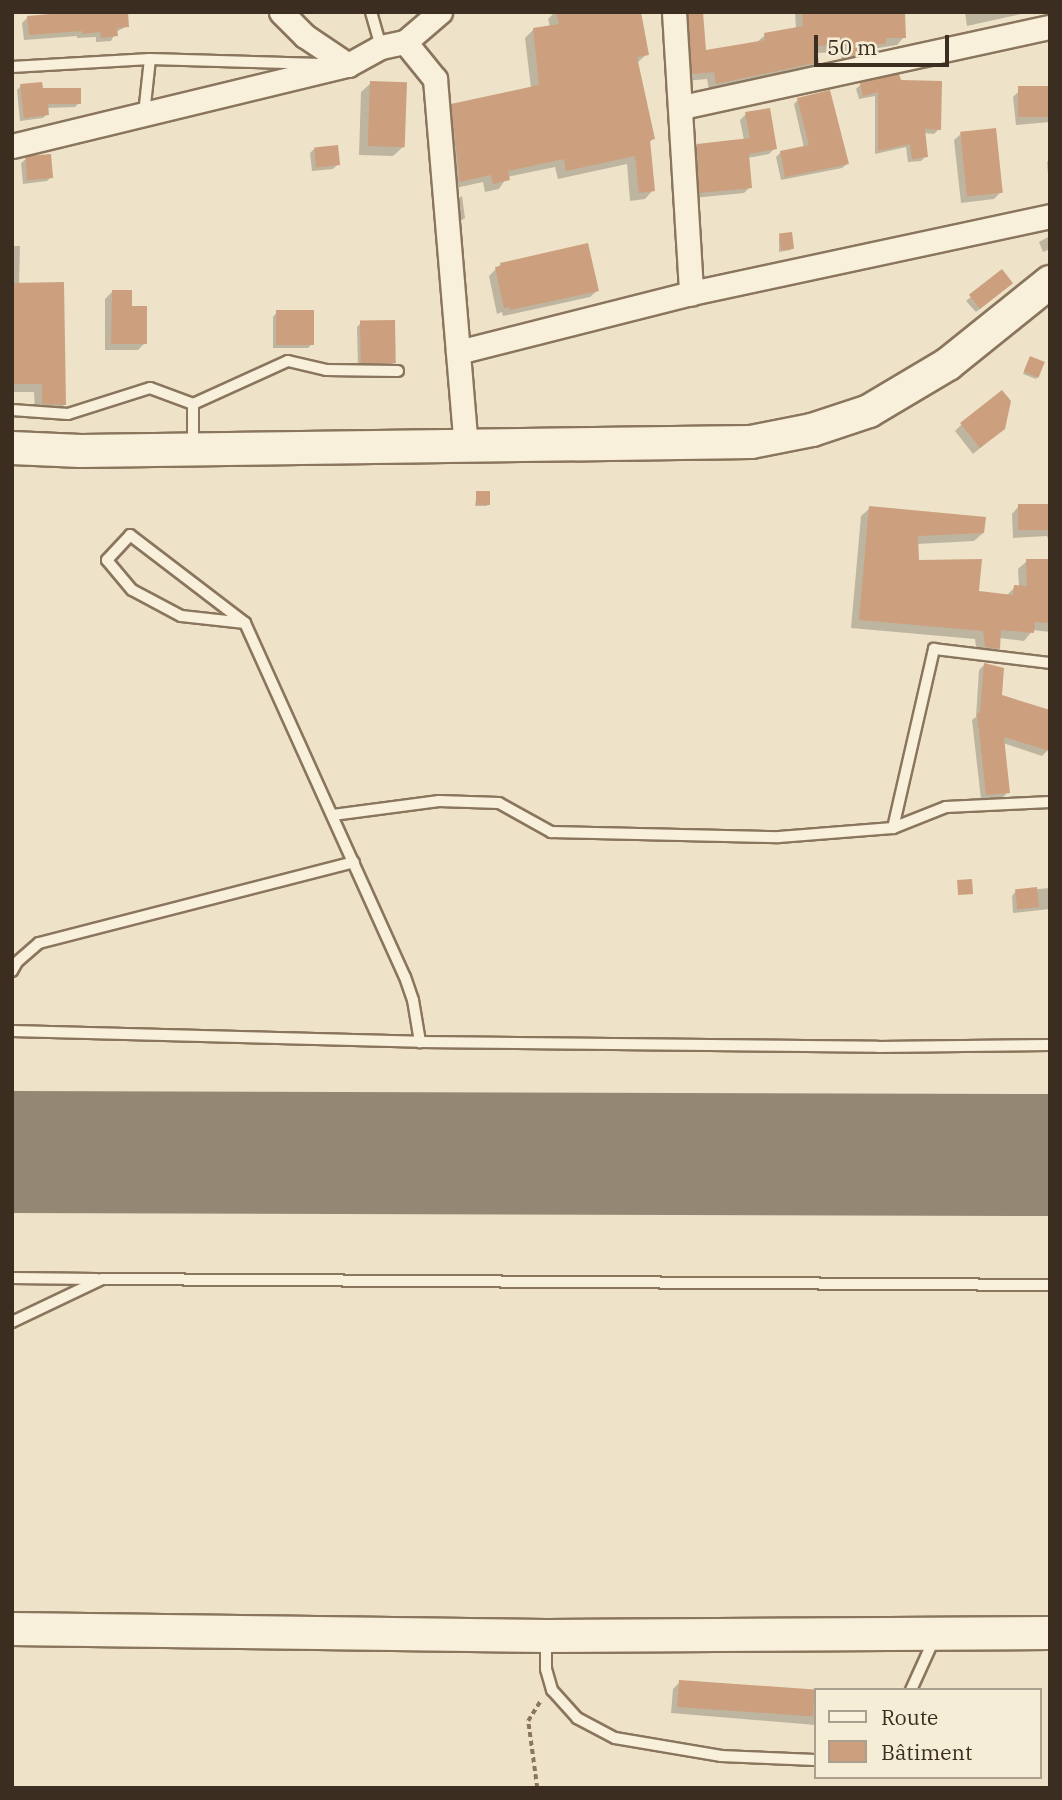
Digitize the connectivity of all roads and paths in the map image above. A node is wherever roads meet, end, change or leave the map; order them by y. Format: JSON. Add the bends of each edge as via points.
{"nodes":[{"id":1,"x":281,"y":12,"type":"edge"},
{"id":2,"x":371,"y":12,"type":"edge"},
{"id":3,"x":440,"y":12,"type":"edge"},
{"id":4,"x":674,"y":12,"type":"edge"},
{"id":5,"x":1050,"y":27,"type":"edge"},
{"id":6,"x":405,"y":42,"type":"junction"},
{"id":7,"x":381,"y":47,"type":"junction"},
{"id":8,"x":150,"y":59,"type":"junction"},
{"id":9,"x":348,"y":65,"type":"junction"},
{"id":10,"x":12,"y":67,"type":"edge"},
{"id":11,"x":682,"y":107,"type":"junction"},
{"id":12,"x":144,"y":117,"type":"junction"},
{"id":13,"x":12,"y":146,"type":"edge"},
{"id":14,"x":1050,"y":216,"type":"edge"},
{"id":15,"x":1050,"y":282,"type":"edge"},
{"id":16,"x":691,"y":293,"type":"junction"},
{"id":17,"x":458,"y":352,"type":"junction"},
{"id":18,"x":398,"y":371,"type":"dead end"},
{"id":19,"x":193,"y":404,"type":"junction"},
{"id":20,"x":12,"y":410,"type":"edge"},
{"id":21,"x":193,"y":447,"type":"junction"},
{"id":22,"x":466,"y":447,"type":"junction"},
{"id":23,"x":12,"y":448,"type":"edge"},
{"id":24,"x":245,"y":622,"type":"junction"},
{"id":25,"x":1050,"y":663,"type":"edge"},
{"id":26,"x":1050,"y":802,"type":"edge"},
{"id":27,"x":333,"y":815,"type":"junction"},
{"id":28,"x":893,"y":828,"type":"junction"},
{"id":29,"x":354,"y":862,"type":"junction"},
{"id":30,"x":12,"y":971,"type":"edge"},
{"id":31,"x":12,"y":1031,"type":"edge"},
{"id":32,"x":420,"y":1042,"type":"junction"},
{"id":33,"x":1050,"y":1045,"type":"edge"},
{"id":34,"x":12,"y":1278,"type":"edge"},
{"id":35,"x":102,"y":1279,"type":"junction"},
{"id":36,"x":1050,"y":1285,"type":"edge"},
{"id":37,"x":12,"y":1322,"type":"edge"},
{"id":38,"x":12,"y":1629,"type":"edge"},
{"id":39,"x":1050,"y":1633,"type":"edge"},
{"id":40,"x":936,"y":1635,"type":"junction"},
{"id":41,"x":546,"y":1636,"type":"junction"},
{"id":42,"x":546,"y":1669,"type":"junction"},
{"id":43,"x":912,"y":1688,"type":"edge"},
{"id":44,"x":814,"y":1760,"type":"edge"},
{"id":45,"x":537,"y":1788,"type":"edge"}],
"edges":[{"from":1,"to":9,"type":"street","via":[[305,36]]},
{"from":2,"to":7,"type":"lane"},
{"from":3,"to":6,"type":"street"},
{"from":4,"to":11,"type":"street"},
{"from":5,"to":11,"type":"street"},
{"from":6,"to":7,"type":"street"},
{"from":6,"to":17,"type":"street","via":[[435,79]]},
{"from":7,"to":9,"type":"street"},
{"from":8,"to":9,"type":"lane"},
{"from":8,"to":10,"type":"lane"},
{"from":8,"to":12,"type":"lane"},
{"from":9,"to":12,"type":"street"},
{"from":11,"to":16,"type":"street"},
{"from":12,"to":13,"type":"street"},
{"from":14,"to":16,"type":"street"},
{"from":15,"to":22,"type":"street","via":[[948,363],[869,411],[812,430],[751,442]]},
{"from":16,"to":17,"type":"street"},
{"from":17,"to":22,"type":"street"},
{"from":18,"to":19,"type":"lane","via":[[326,370],[288,361]]},
{"from":19,"to":20,"type":"lane","via":[[150,388],[68,414]]},
{"from":19,"to":21,"type":"lane"},
{"from":21,"to":22,"type":"street"},
{"from":21,"to":23,"type":"street"},
{"from":24,"to":24,"type":"lane","via":[[130,535],[107,560],[132,590],[181,616]]},
{"from":24,"to":27,"type":"lane"},
{"from":25,"to":28,"type":"lane","via":[[934,649]]},
{"from":26,"to":28,"type":"lane","via":[[946,807]]},
{"from":27,"to":28,"type":"lane","via":[[439,800],[499,803],[551,832],[779,837]]},
{"from":27,"to":29,"type":"lane"},
{"from":29,"to":30,"type":"lane","via":[[39,943]]},
{"from":29,"to":32,"type":"lane","via":[[409,989]]},
{"from":31,"to":32,"type":"lane"},
{"from":32,"to":33,"type":"lane"},
{"from":34,"to":35,"type":"lane"},
{"from":35,"to":36,"type":"lane"},
{"from":35,"to":37,"type":"lane"},
{"from":38,"to":41,"type":"street"},
{"from":39,"to":40,"type":"street"},
{"from":40,"to":41,"type":"street"},
{"from":40,"to":43,"type":"lane"},
{"from":41,"to":42,"type":"lane"},
{"from":42,"to":44,"type":"lane","via":[[552,1690],[577,1718],[615,1738],[721,1756]]},
{"from":42,"to":45,"type":"path","via":[[542,1699],[528,1721]]}]}
